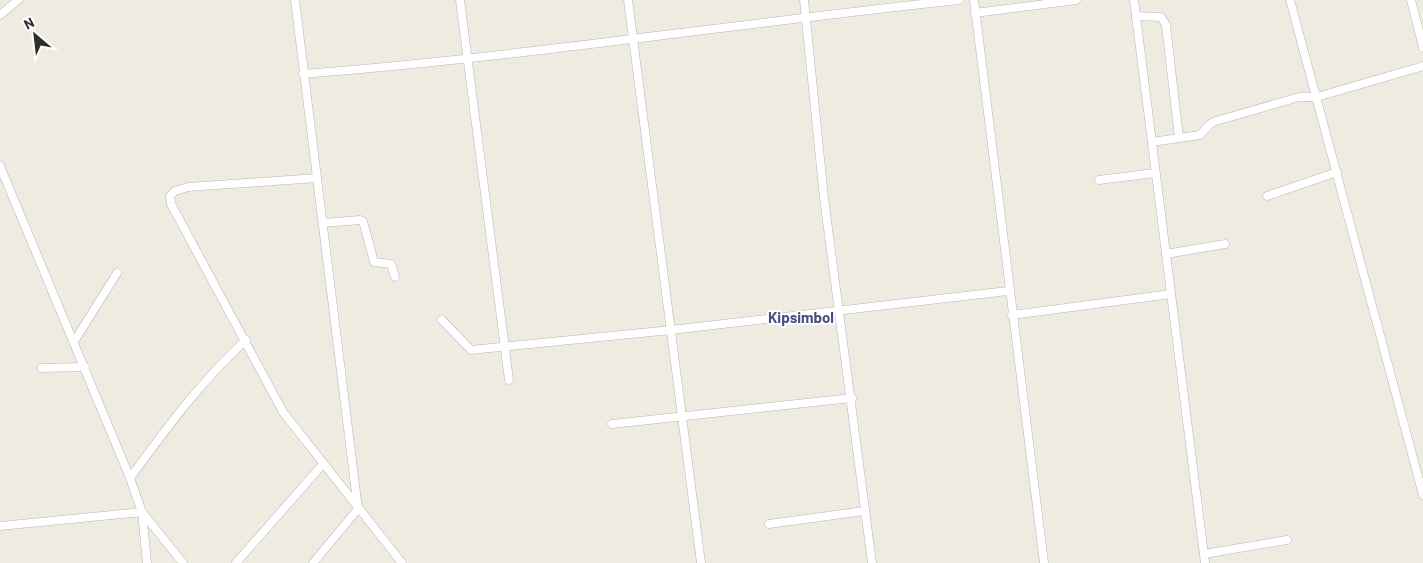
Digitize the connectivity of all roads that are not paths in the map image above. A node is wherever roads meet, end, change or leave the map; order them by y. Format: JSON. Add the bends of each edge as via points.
{"nodes":[{"id":1,"x":18,"y":0,"type":"edge"},
{"id":2,"x":295,"y":0,"type":"edge"},
{"id":3,"x":460,"y":0,"type":"edge"},
{"id":4,"x":628,"y":0,"type":"edge"},
{"id":5,"x":804,"y":0,"type":"edge"},
{"id":6,"x":959,"y":0,"type":"edge"},
{"id":7,"x":974,"y":0,"type":"edge"},
{"id":8,"x":1076,"y":0,"type":"edge"},
{"id":9,"x":1134,"y":0,"type":"edge"},
{"id":10,"x":1290,"y":0,"type":"edge"},
{"id":11,"x":1411,"y":0,"type":"edge"},
{"id":12,"x":975,"y":13,"type":"junction"},
{"id":13,"x":0,"y":15,"type":"edge"},
{"id":14,"x":806,"y":16,"type":"junction"},
{"id":15,"x":1136,"y":16,"type":"junction"},
{"id":16,"x":632,"y":38,"type":"junction"},
{"id":17,"x":1423,"y":47,"type":"edge"},
{"id":18,"x":468,"y":58,"type":"junction"},
{"id":19,"x":1423,"y":66,"type":"edge"},
{"id":20,"x":303,"y":74,"type":"junction"},
{"id":21,"x":1317,"y":97,"type":"junction"},
{"id":22,"x":1179,"y":138,"type":"junction"},
{"id":23,"x":1152,"y":142,"type":"junction"},
{"id":24,"x":0,"y":166,"type":"edge"},
{"id":25,"x":1337,"y":172,"type":"junction"},
{"id":26,"x":1156,"y":173,"type":"junction"},
{"id":27,"x":317,"y":178,"type":"junction"},
{"id":28,"x":1099,"y":180,"type":"dead end"},
{"id":29,"x":1267,"y":196,"type":"dead end"},
{"id":30,"x":323,"y":223,"type":"junction"},
{"id":31,"x":1225,"y":244,"type":"dead end"},
{"id":32,"x":1166,"y":254,"type":"junction"},
{"id":33,"x":117,"y":273,"type":"dead end"},
{"id":34,"x":395,"y":277,"type":"dead end"},
{"id":35,"x":1008,"y":291,"type":"junction"},
{"id":36,"x":1172,"y":294,"type":"junction"},
{"id":37,"x":840,"y":308,"type":"junction"},
{"id":38,"x":1012,"y":315,"type":"junction"},
{"id":39,"x":442,"y":320,"type":"dead end"},
{"id":40,"x":671,"y":330,"type":"junction"},
{"id":41,"x":74,"y":340,"type":"junction"},
{"id":42,"x":246,"y":340,"type":"junction"},
{"id":43,"x":506,"y":347,"type":"junction"},
{"id":44,"x":85,"y":367,"type":"junction"},
{"id":45,"x":42,"y":368,"type":"dead end"},
{"id":46,"x":509,"y":380,"type":"dead end"},
{"id":47,"x":852,"y":398,"type":"junction"},
{"id":48,"x":683,"y":415,"type":"junction"},
{"id":49,"x":612,"y":424,"type":"dead end"},
{"id":50,"x":323,"y":464,"type":"junction"},
{"id":51,"x":130,"y":478,"type":"junction"},
{"id":52,"x":1423,"y":495,"type":"edge"},
{"id":53,"x":358,"y":509,"type":"junction"},
{"id":54,"x":864,"y":511,"type":"junction"},
{"id":55,"x":142,"y":512,"type":"junction"},
{"id":56,"x":769,"y":524,"type":"dead end"},
{"id":57,"x":0,"y":526,"type":"edge"},
{"id":58,"x":1287,"y":540,"type":"dead end"},
{"id":59,"x":1204,"y":554,"type":"junction"},
{"id":60,"x":147,"y":563,"type":"edge"},
{"id":61,"x":183,"y":563,"type":"edge"},
{"id":62,"x":236,"y":563,"type":"edge"},
{"id":63,"x":313,"y":563,"type":"edge"},
{"id":64,"x":402,"y":563,"type":"edge"},
{"id":65,"x":701,"y":563,"type":"edge"},
{"id":66,"x":872,"y":563,"type":"edge"},
{"id":67,"x":1044,"y":563,"type":"edge"},
{"id":68,"x":1205,"y":563,"type":"edge"}],
"edges":[{"from":1,"to":13,"type":"street"},
{"from":2,"to":20,"type":"street"},
{"from":3,"to":18,"type":"street"},
{"from":4,"to":16,"type":"street"},
{"from":5,"to":14,"type":"street"},
{"from":6,"to":14,"type":"street"},
{"from":7,"to":12,"type":"street"},
{"from":8,"to":12,"type":"street"},
{"from":9,"to":15,"type":"street"},
{"from":10,"to":21,"type":"street"},
{"from":11,"to":17,"type":"street"},
{"from":12,"to":35,"type":"street"},
{"from":14,"to":16,"type":"street"},
{"from":14,"to":37,"type":"street","via":[[824,198]]},
{"from":15,"to":22,"type":"street","via":[[1161,17],[1166,25]]},
{"from":15,"to":23,"type":"street"},
{"from":16,"to":18,"type":"street"},
{"from":16,"to":40,"type":"street"},
{"from":18,"to":20,"type":"street"},
{"from":18,"to":43,"type":"street"},
{"from":19,"to":21,"type":"street"},
{"from":20,"to":27,"type":"street"},
{"from":21,"to":22,"type":"street","via":[[1299,97],[1216,121],[1200,135]]},
{"from":21,"to":25,"type":"street"},
{"from":22,"to":23,"type":"street"},
{"from":23,"to":26,"type":"street"},
{"from":24,"to":41,"type":"street"},
{"from":25,"to":29,"type":"street"},
{"from":25,"to":52,"type":"street"},
{"from":26,"to":28,"type":"street"},
{"from":26,"to":32,"type":"street"},
{"from":27,"to":30,"type":"street"},
{"from":27,"to":42,"type":"street","via":[[188,187],[170,196],[171,204]]},
{"from":30,"to":34,"type":"street","via":[[363,221],[374,262],[392,264]]},
{"from":30,"to":53,"type":"street"},
{"from":31,"to":32,"type":"street"},
{"from":32,"to":36,"type":"street"},
{"from":33,"to":41,"type":"street"},
{"from":35,"to":37,"type":"street"},
{"from":35,"to":38,"type":"street"},
{"from":36,"to":38,"type":"street"},
{"from":36,"to":59,"type":"street"},
{"from":37,"to":40,"type":"street"},
{"from":37,"to":47,"type":"street"},
{"from":38,"to":67,"type":"street"},
{"from":39,"to":43,"type":"street","via":[[467,349]]},
{"from":40,"to":43,"type":"street"},
{"from":40,"to":48,"type":"street"},
{"from":41,"to":44,"type":"street"},
{"from":42,"to":50,"type":"street","via":[[283,412]]},
{"from":42,"to":51,"type":"street","via":[[217,366],[171,421]]},
{"from":43,"to":46,"type":"street"},
{"from":44,"to":45,"type":"street"},
{"from":44,"to":51,"type":"street"},
{"from":47,"to":48,"type":"street"},
{"from":47,"to":54,"type":"street"},
{"from":48,"to":49,"type":"street"},
{"from":48,"to":65,"type":"street"},
{"from":50,"to":53,"type":"street"},
{"from":50,"to":62,"type":"street"},
{"from":51,"to":55,"type":"street"},
{"from":53,"to":63,"type":"street"},
{"from":53,"to":64,"type":"street"},
{"from":54,"to":56,"type":"street"},
{"from":54,"to":66,"type":"street"},
{"from":55,"to":57,"type":"street"},
{"from":55,"to":60,"type":"street"},
{"from":55,"to":61,"type":"street"},
{"from":58,"to":59,"type":"street"},
{"from":59,"to":68,"type":"street"}]}
